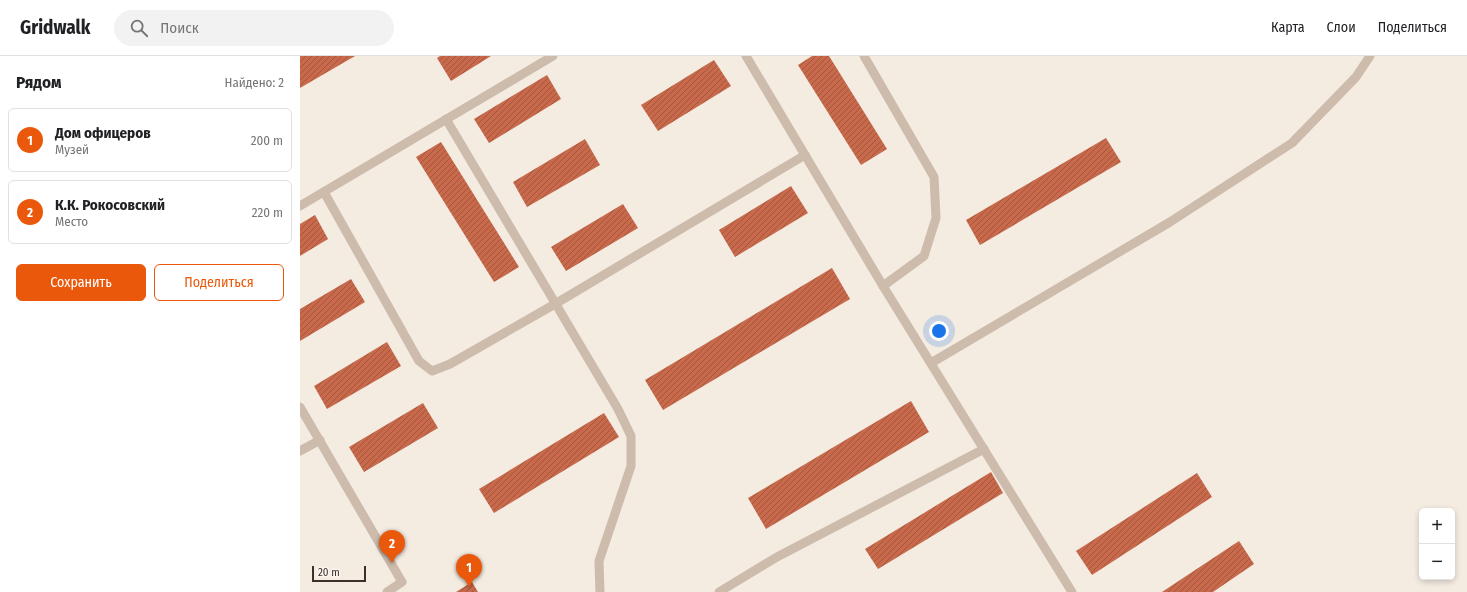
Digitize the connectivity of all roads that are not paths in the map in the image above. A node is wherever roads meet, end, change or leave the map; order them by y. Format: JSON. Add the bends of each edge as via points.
{"nodes":[{"id":1,"x":553,"y":56,"type":"edge"},
{"id":2,"x":746,"y":56,"type":"edge"},
{"id":3,"x":864,"y":56,"type":"edge"},
{"id":4,"x":1370,"y":56,"type":"edge"},
{"id":5,"x":446,"y":119,"type":"junction"},
{"id":6,"x":805,"y":155,"type":"junction"},
{"id":7,"x":324,"y":192,"type":"junction"},
{"id":8,"x":300,"y":206,"type":"edge"},
{"id":9,"x":883,"y":286,"type":"junction"},
{"id":10,"x":555,"y":304,"type":"junction"},
{"id":11,"x":931,"y":363,"type":"junction"},
{"id":12,"x":300,"y":407,"type":"edge"},
{"id":13,"x":320,"y":440,"type":"junction"},
{"id":14,"x":984,"y":449,"type":"junction"},
{"id":15,"x":300,"y":451,"type":"edge"},
{"id":16,"x":387,"y":592,"type":"edge"},
{"id":17,"x":600,"y":592,"type":"edge"},
{"id":18,"x":719,"y":592,"type":"edge"},
{"id":19,"x":1072,"y":592,"type":"edge"}],
"edges":[{"from":1,"to":5,"type":"lane"},
{"from":2,"to":6,"type":"lane"},
{"from":3,"to":9,"type":"lane","via":[[934,177],[936,218],[924,256]]},
{"from":4,"to":11,"type":"lane","via":[[1356,78],[1292,144],[1170,222]]},
{"from":5,"to":7,"type":"lane"},
{"from":5,"to":10,"type":"lane"},
{"from":6,"to":9,"type":"lane"},
{"from":6,"to":10,"type":"lane"},
{"from":7,"to":8,"type":"lane"},
{"from":7,"to":10,"type":"lane","via":[[419,361],[432,370],[450,364]]},
{"from":9,"to":11,"type":"lane"},
{"from":10,"to":17,"type":"lane","via":[[618,409],[631,436],[631,466],[599,561]]},
{"from":11,"to":14,"type":"lane"},
{"from":12,"to":13,"type":"lane"},
{"from":13,"to":15,"type":"lane"},
{"from":13,"to":16,"type":"lane","via":[[402,582]]},
{"from":14,"to":18,"type":"lane","via":[[777,557]]},
{"from":14,"to":19,"type":"lane"}]}
